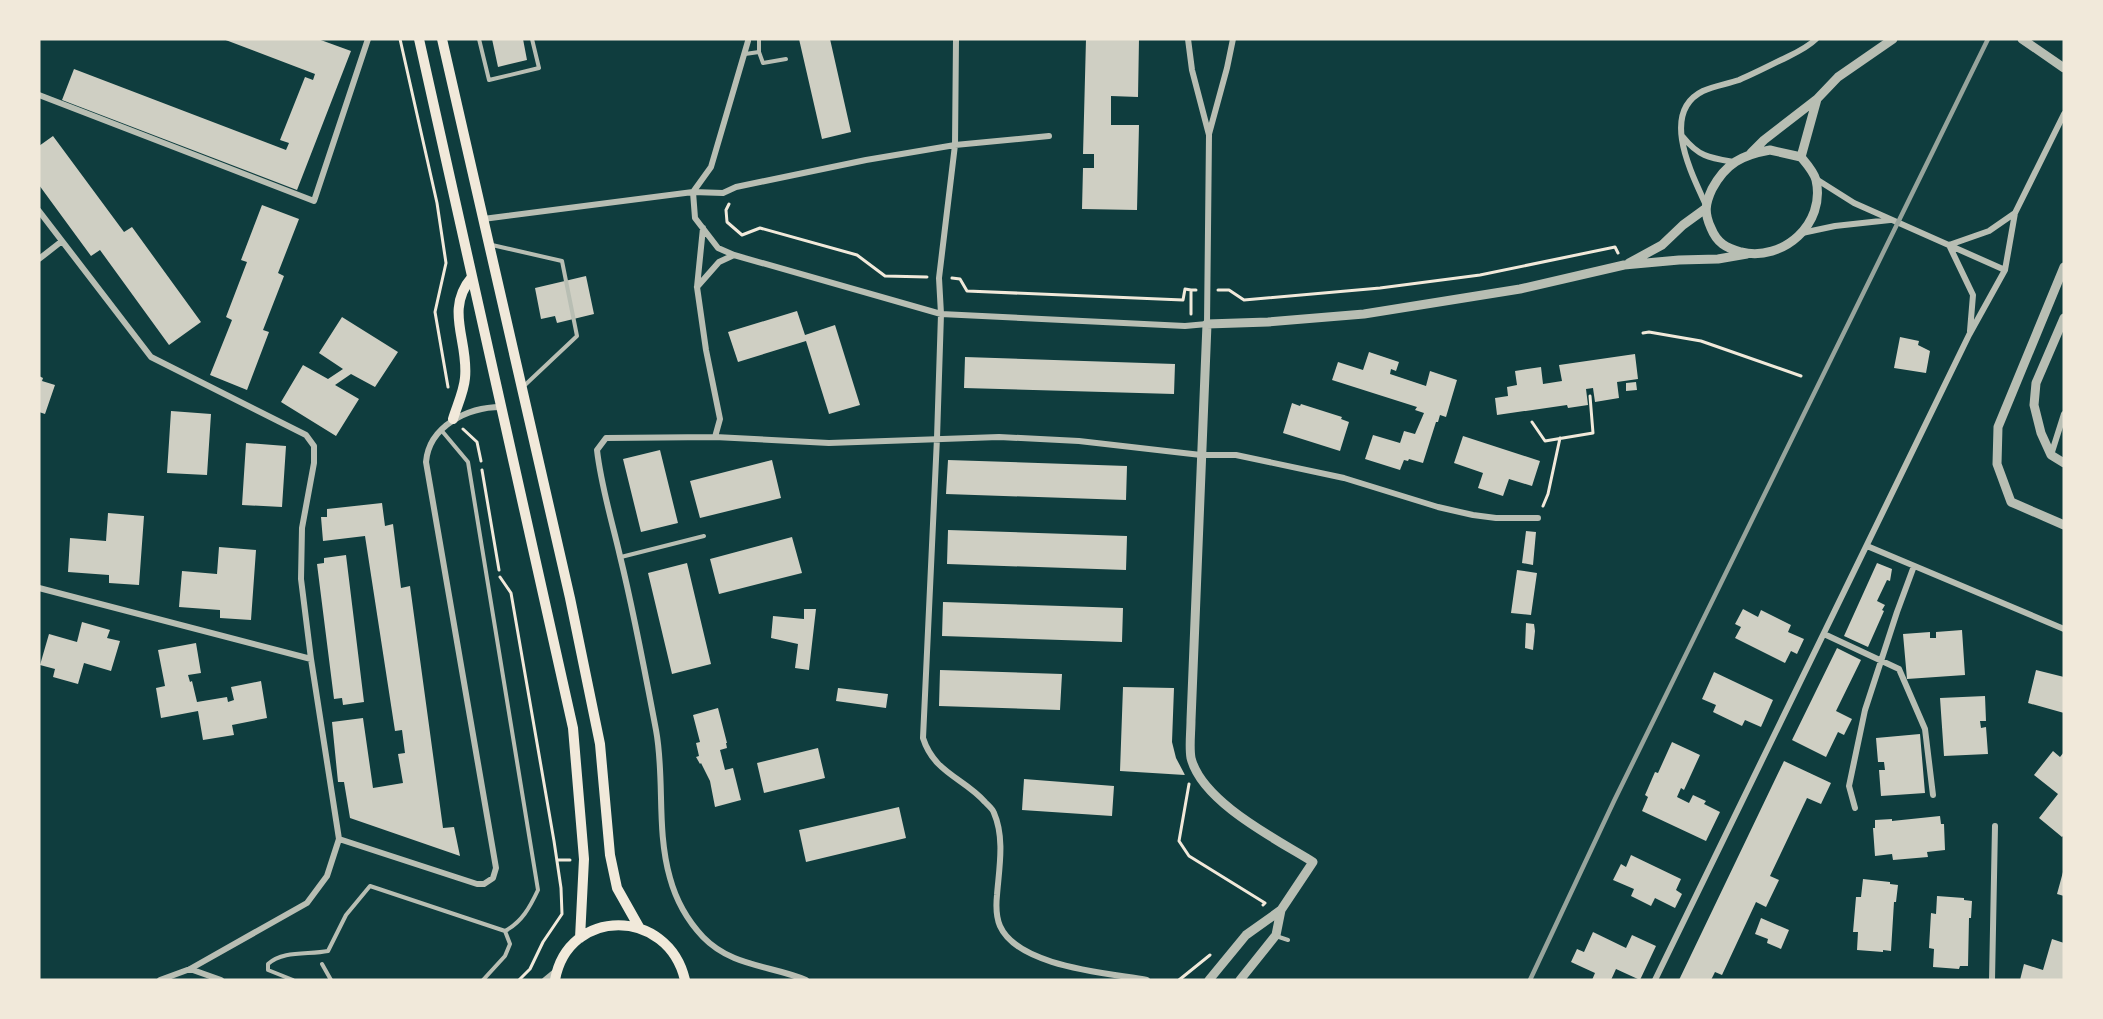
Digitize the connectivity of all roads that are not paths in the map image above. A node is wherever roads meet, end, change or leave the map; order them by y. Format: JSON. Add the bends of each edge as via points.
{"nodes":[{"id":1,"x":368,"y":39,"type":"edge"},
{"id":2,"x":419,"y":39,"type":"edge"},
{"id":3,"x":442,"y":39,"type":"edge"},
{"id":4,"x":479,"y":39,"type":"edge"},
{"id":5,"x":532,"y":39,"type":"edge"},
{"id":6,"x":759,"y":39,"type":"edge"},
{"id":7,"x":956,"y":39,"type":"edge"},
{"id":8,"x":1188,"y":39,"type":"edge"},
{"id":9,"x":1233,"y":39,"type":"edge"},
{"id":10,"x":1816,"y":39,"type":"edge"},
{"id":11,"x":1893,"y":39,"type":"edge"},
{"id":12,"x":2022,"y":39,"type":"edge"},
{"id":13,"x":748,"y":40,"type":"dead end"},
{"id":14,"x":759,"y":52,"type":"junction"},
{"id":15,"x":745,"y":54,"type":"junction"},
{"id":16,"x":786,"y":59,"type":"dead end"},
{"id":17,"x":2064,"y":68,"type":"edge"},
{"id":18,"x":39,"y":94,"type":"edge"},
{"id":19,"x":1818,"y":99,"type":"junction"},
{"id":20,"x":2064,"y":114,"type":"edge"},
{"id":21,"x":1209,"y":135,"type":"junction"},
{"id":22,"x":1049,"y":136,"type":"dead end"},
{"id":23,"x":1682,"y":136,"type":"junction"},
{"id":24,"x":955,"y":145,"type":"junction"},
{"id":25,"x":1751,"y":153,"type":"junction"},
{"id":26,"x":1801,"y":157,"type":"junction"},
{"id":27,"x":1734,"y":162,"type":"junction"},
{"id":28,"x":1816,"y":178,"type":"junction"},
{"id":29,"x":693,"y":192,"type":"junction"},
{"id":30,"x":1705,"y":206,"type":"junction"},
{"id":31,"x":39,"y":211,"type":"edge"},
{"id":32,"x":2015,"y":213,"type":"junction"},
{"id":33,"x":483,"y":219,"type":"junction"},
{"id":34,"x":1891,"y":220,"type":"junction"},
{"id":35,"x":703,"y":228,"type":"junction"},
{"id":36,"x":1801,"y":233,"type":"junction"},
{"id":37,"x":62,"y":241,"type":"junction"},
{"id":38,"x":489,"y":244,"type":"junction"},
{"id":39,"x":1949,"y":245,"type":"junction"},
{"id":40,"x":1747,"y":254,"type":"junction"},
{"id":41,"x":734,"y":255,"type":"junction"},
{"id":42,"x":39,"y":259,"type":"edge"},
{"id":43,"x":1624,"y":266,"type":"junction"},
{"id":44,"x":2064,"y":267,"type":"edge"},
{"id":45,"x":2005,"y":270,"type":"junction"},
{"id":46,"x":472,"y":277,"type":"junction"},
{"id":47,"x":697,"y":287,"type":"junction"},
{"id":48,"x":941,"y":314,"type":"junction"},
{"id":49,"x":2064,"y":318,"type":"edge"},
{"id":50,"x":1207,"y":324,"type":"junction"},
{"id":51,"x":1969,"y":335,"type":"junction"},
{"id":52,"x":522,"y":388,"type":"junction"},
{"id":53,"x":501,"y":407,"type":"junction"},
{"id":54,"x":2064,"y":414,"type":"edge"},
{"id":55,"x":453,"y":419,"type":"junction"},
{"id":56,"x":442,"y":431,"type":"junction"},
{"id":57,"x":715,"y":437,"type":"junction"},
{"id":58,"x":937,"y":438,"type":"junction"},
{"id":59,"x":2051,"y":455,"type":"junction"},
{"id":60,"x":1201,"y":456,"type":"junction"},
{"id":61,"x":2064,"y":463,"type":"edge"},
{"id":62,"x":1538,"y":518,"type":"road end"},
{"id":63,"x":2064,"y":525,"type":"edge"},
{"id":64,"x":704,"y":537,"type":"dead end"},
{"id":65,"x":1867,"y":546,"type":"junction"},
{"id":66,"x":621,"y":557,"type":"junction"},
{"id":67,"x":1914,"y":566,"type":"junction"},
{"id":68,"x":39,"y":588,"type":"edge"},
{"id":69,"x":2064,"y":629,"type":"edge"},
{"id":70,"x":1824,"y":634,"type":"junction"},
{"id":71,"x":311,"y":659,"type":"junction"},
{"id":72,"x":1881,"y":659,"type":"junction"},
{"id":73,"x":1933,"y":795,"type":"dead end"},
{"id":74,"x":1855,"y":808,"type":"dead end"},
{"id":75,"x":1995,"y":826,"type":"dead end"},
{"id":76,"x":339,"y":839,"type":"junction"},
{"id":77,"x":1281,"y":910,"type":"junction"},
{"id":78,"x":639,"y":927,"type":"junction"},
{"id":79,"x":505,"y":931,"type":"junction"},
{"id":80,"x":1276,"y":935,"type":"junction"},
{"id":81,"x":580,"y":938,"type":"junction"},
{"id":82,"x":1288,"y":940,"type":"dead end"},
{"id":83,"x":322,"y":964,"type":"dead end"},
{"id":84,"x":190,"y":969,"type":"junction"},
{"id":85,"x":556,"y":975,"type":"edge"},
{"id":86,"x":160,"y":980,"type":"edge"},
{"id":87,"x":221,"y":980,"type":"edge"},
{"id":88,"x":293,"y":980,"type":"edge"},
{"id":89,"x":331,"y":980,"type":"edge"},
{"id":90,"x":483,"y":980,"type":"edge"},
{"id":91,"x":545,"y":980,"type":"edge"},
{"id":92,"x":685,"y":980,"type":"edge"},
{"id":93,"x":806,"y":980,"type":"edge"},
{"id":94,"x":1147,"y":980,"type":"edge"},
{"id":95,"x":1209,"y":980,"type":"edge"},
{"id":96,"x":1240,"y":980,"type":"edge"},
{"id":97,"x":1655,"y":980,"type":"edge"},
{"id":98,"x":1992,"y":980,"type":"edge"}],
"edges":[{"from":1,"to":18,"type":"street","via":[[314,201]]},
{"from":2,"to":46,"type":"main road"},
{"from":3,"to":33,"type":"main road"},
{"from":4,"to":5,"type":"lane","via":[[489,80],[539,68]]},
{"from":6,"to":14,"type":"lane"},
{"from":7,"to":24,"type":"street"},
{"from":8,"to":21,"type":"street"},
{"from":9,"to":21,"type":"street"},
{"from":10,"to":23,"type":"street","via":[[1741,79],[1703,91],[1689,102],[1682,118]]},
{"from":11,"to":19,"type":"street","via":[[1838,77]]},
{"from":12,"to":17,"type":"street"},
{"from":13,"to":15,"type":"street"},
{"from":14,"to":15,"type":"lane"},
{"from":14,"to":16,"type":"lane","via":[[763,63]]},
{"from":15,"to":29,"type":"street","via":[[711,167]]},
{"from":19,"to":25,"type":"street"},
{"from":19,"to":26,"type":"street"},
{"from":20,"to":32,"type":"street"},
{"from":21,"to":50,"type":"street"},
{"from":22,"to":24,"type":"street"},
{"from":23,"to":27,"type":"street","via":[[1693,150],[1707,157]]},
{"from":23,"to":30,"type":"street","via":[[1687,164]]},
{"from":24,"to":29,"type":"street","via":[[746,185],[723,193]]},
{"from":24,"to":48,"type":"street","via":[[939,278]]},
{"from":25,"to":26,"type":"street","via":[[1770,150]]},
{"from":25,"to":27,"type":"street"},
{"from":26,"to":28,"type":"street"},
{"from":27,"to":30,"type":"street","via":[[1724,171]]},
{"from":28,"to":34,"type":"street","via":[[1854,203]]},
{"from":28,"to":36,"type":"street","via":[[1815,209]]},
{"from":29,"to":33,"type":"street"},
{"from":29,"to":35,"type":"street","via":[[695,218]]},
{"from":30,"to":40,"type":"street","via":[[1715,239],[1728,249]]},
{"from":30,"to":43,"type":"street","via":[[1662,245]]},
{"from":31,"to":37,"type":"street"},
{"from":32,"to":39,"type":"street","via":[[1989,231]]},
{"from":32,"to":45,"type":"street"},
{"from":33,"to":38,"type":"main road"},
{"from":34,"to":36,"type":"street"},
{"from":34,"to":39,"type":"street"},
{"from":35,"to":41,"type":"street","via":[[718,248]]},
{"from":35,"to":47,"type":"street"},
{"from":36,"to":40,"type":"street","via":[[1777,250]]},
{"from":37,"to":42,"type":"street"},
{"from":37,"to":71,"type":"street","via":[[151,357],[306,435],[314,446],[302,528],[302,579]]},
{"from":38,"to":52,"type":"main road"},
{"from":38,"to":52,"type":"lane","via":[[562,261],[577,336]]},
{"from":39,"to":45,"type":"street"},
{"from":39,"to":51,"type":"street","via":[[1973,295]]},
{"from":40,"to":43,"type":"street"},
{"from":41,"to":47,"type":"street","via":[[719,262]]},
{"from":41,"to":48,"type":"street"},
{"from":43,"to":50,"type":"street","via":[[1520,289],[1364,314]]},
{"from":44,"to":63,"type":"street","via":[[1998,427],[1997,464],[2011,502]]},
{"from":45,"to":51,"type":"street"},
{"from":46,"to":53,"type":"main road"},
{"from":46,"to":55,"type":"main road","via":[[458,304],[465,380]]},
{"from":47,"to":57,"type":"street","via":[[720,419]]},
{"from":48,"to":50,"type":"street"},
{"from":48,"to":58,"type":"street"},
{"from":49,"to":59,"type":"street","via":[[2036,383],[2034,405]]},
{"from":50,"to":60,"type":"street"},
{"from":51,"to":65,"type":"street"},
{"from":52,"to":78,"type":"main road","via":[[600,744],[610,855],[617,888]]},
{"from":53,"to":55,"type":"street","via":[[487,407]]},
{"from":53,"to":81,"type":"main road","via":[[573,728],[584,859]]},
{"from":54,"to":59,"type":"street"},
{"from":55,"to":56,"type":"street"},
{"from":56,"to":76,"type":"street","via":[[427,449],[426,462],[496,868],[493,878],[477,884]]},
{"from":56,"to":79,"type":"lane","via":[[468,462],[538,890],[528,910],[515,926]]},
{"from":57,"to":58,"type":"street","via":[[829,443]]},
{"from":57,"to":66,"type":"street","via":[[606,438],[597,450],[599,473]]},
{"from":58,"to":60,"type":"street","via":[[1079,441]]},
{"from":58,"to":94,"type":"street","via":[[925,746],[941,768],[979,795],[994,812],[1000,841],[997,911],[1007,937],[1017,946],[1054,962]]},
{"from":59,"to":61,"type":"street"},
{"from":60,"to":62,"type":"street","via":[[1236,455],[1297,466],[1473,515]]},
{"from":60,"to":77,"type":"street","via":[[1191,758],[1205,786],[1240,816],[1313,862]]},
{"from":64,"to":66,"type":"lane"},
{"from":65,"to":67,"type":"street"},
{"from":65,"to":70,"type":"street"},
{"from":66,"to":93,"type":"street","via":[[657,733],[664,852],[677,901],[703,937],[718,950],[739,962]]},
{"from":67,"to":69,"type":"street"},
{"from":67,"to":72,"type":"street"},
{"from":68,"to":71,"type":"street"},
{"from":70,"to":72,"type":"street"},
{"from":70,"to":97,"type":"street"},
{"from":71,"to":76,"type":"street"},
{"from":72,"to":73,"type":"street","via":[[1899,669],[1925,729]]},
{"from":72,"to":74,"type":"street","via":[[1865,710],[1849,786]]},
{"from":75,"to":98,"type":"street"},
{"from":76,"to":84,"type":"street","via":[[327,876],[307,903]]},
{"from":77,"to":80,"type":"street"},
{"from":77,"to":95,"type":"street","via":[[1246,935]]},
{"from":78,"to":81,"type":"main road","via":[[602,927]]},
{"from":78,"to":92,"type":"main road","via":[[672,949]]},
{"from":79,"to":88,"type":"lane","via":[[370,886],[346,915],[328,951],[284,956],[268,964],[268,970]]},
{"from":79,"to":90,"type":"lane","via":[[510,944],[505,956]]},
{"from":80,"to":82,"type":"lane"},
{"from":80,"to":96,"type":"street"},
{"from":81,"to":85,"type":"main road","via":[[566,953]]},
{"from":83,"to":89,"type":"lane"},
{"from":84,"to":86,"type":"street"},
{"from":84,"to":87,"type":"street"},
{"from":85,"to":91,"type":"street"}]}
